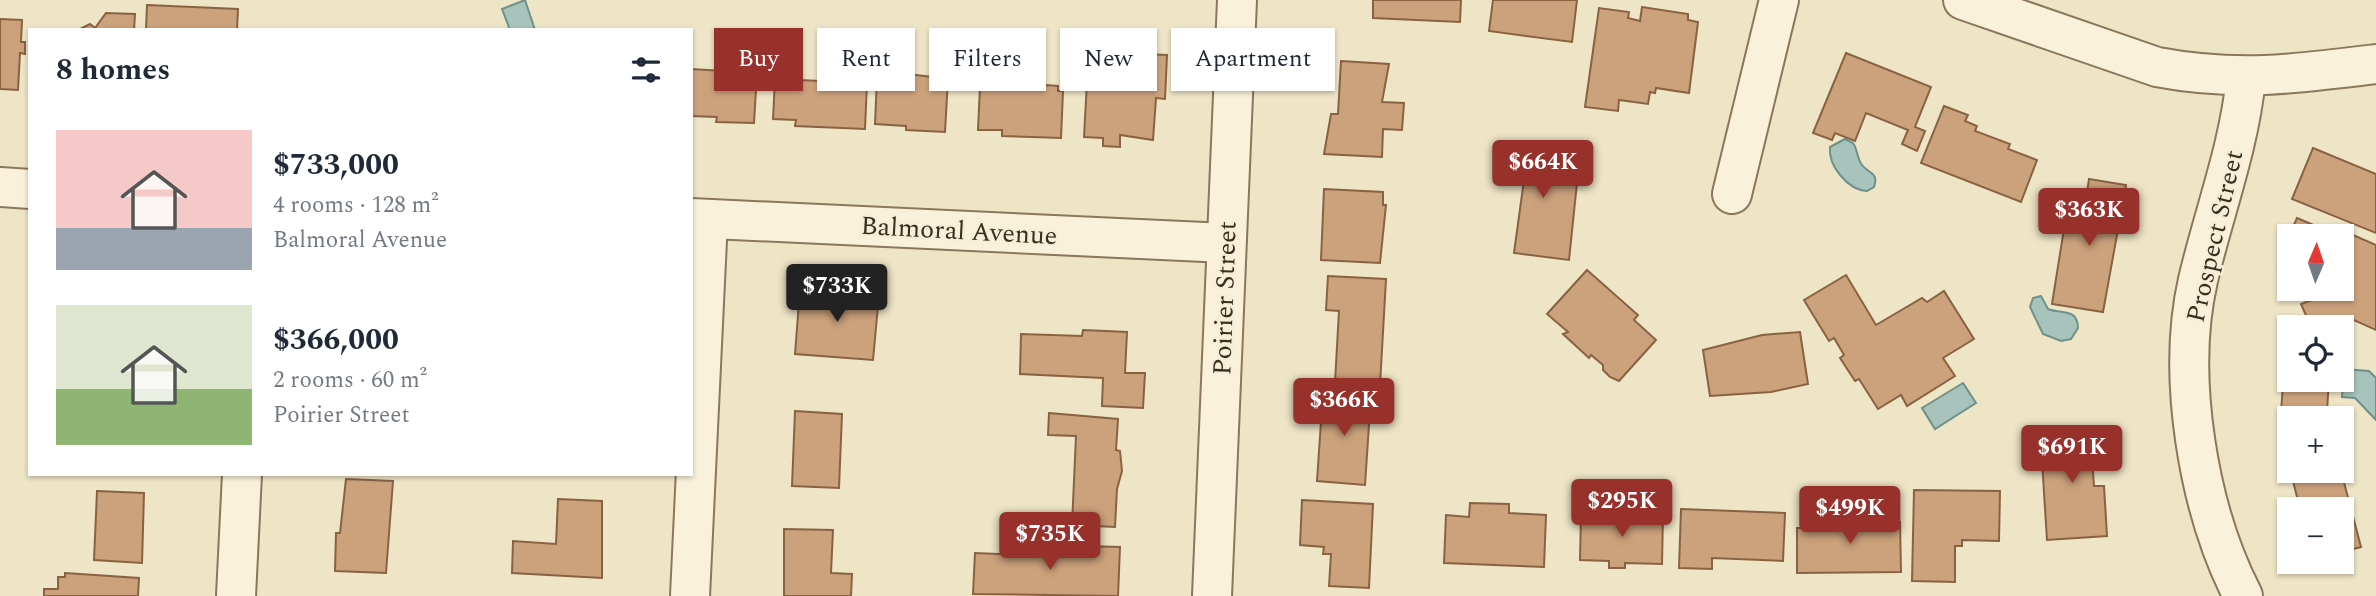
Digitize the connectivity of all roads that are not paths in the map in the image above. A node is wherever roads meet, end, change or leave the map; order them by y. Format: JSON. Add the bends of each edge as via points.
{"nodes":[{"id":1,"x":1237,"y":0,"type":"edge"},
{"id":2,"x":1779,"y":0,"type":"edge"},
{"id":3,"x":1963,"y":0,"type":"edge"},
{"id":4,"x":2029,"y":12,"type":"edge"},
{"id":5,"x":2376,"y":64,"type":"edge"},
{"id":6,"x":2246,"y":78,"type":"junction"},
{"id":7,"x":0,"y":187,"type":"edge"},
{"id":8,"x":28,"y":189,"type":"edge"},
{"id":9,"x":1732,"y":194,"type":"dead end"},
{"id":10,"x":700,"y":219,"type":"edge"},
{"id":11,"x":1226,"y":243,"type":"junction"},
{"id":12,"x":242,"y":476,"type":"edge"},
{"id":13,"x":236,"y":596,"type":"edge"},
{"id":14,"x":690,"y":596,"type":"edge"},
{"id":15,"x":1212,"y":596,"type":"edge"},
{"id":16,"x":2243,"y":596,"type":"edge"}],
"edges":[{"from":1,"to":11,"type":"street","name":"Poirier Street"},
{"from":2,"to":9,"type":"street"},
{"from":3,"to":4,"type":"street"},
{"from":4,"to":6,"type":"street","via":[[2157,67]]},
{"from":5,"to":6,"type":"street"},
{"from":6,"to":16,"type":"street","name":"Prospect Street","via":[[2242,121],[2198,279],[2190,369],[2195,432],[2209,502],[2226,563]]},
{"from":7,"to":8,"type":"street"},
{"from":10,"to":11,"type":"street","name":"Balmoral Avenue"},
{"from":10,"to":14,"type":"street"},
{"from":11,"to":15,"type":"street","name":"Poirier Street"},
{"from":12,"to":13,"type":"street"}]}
